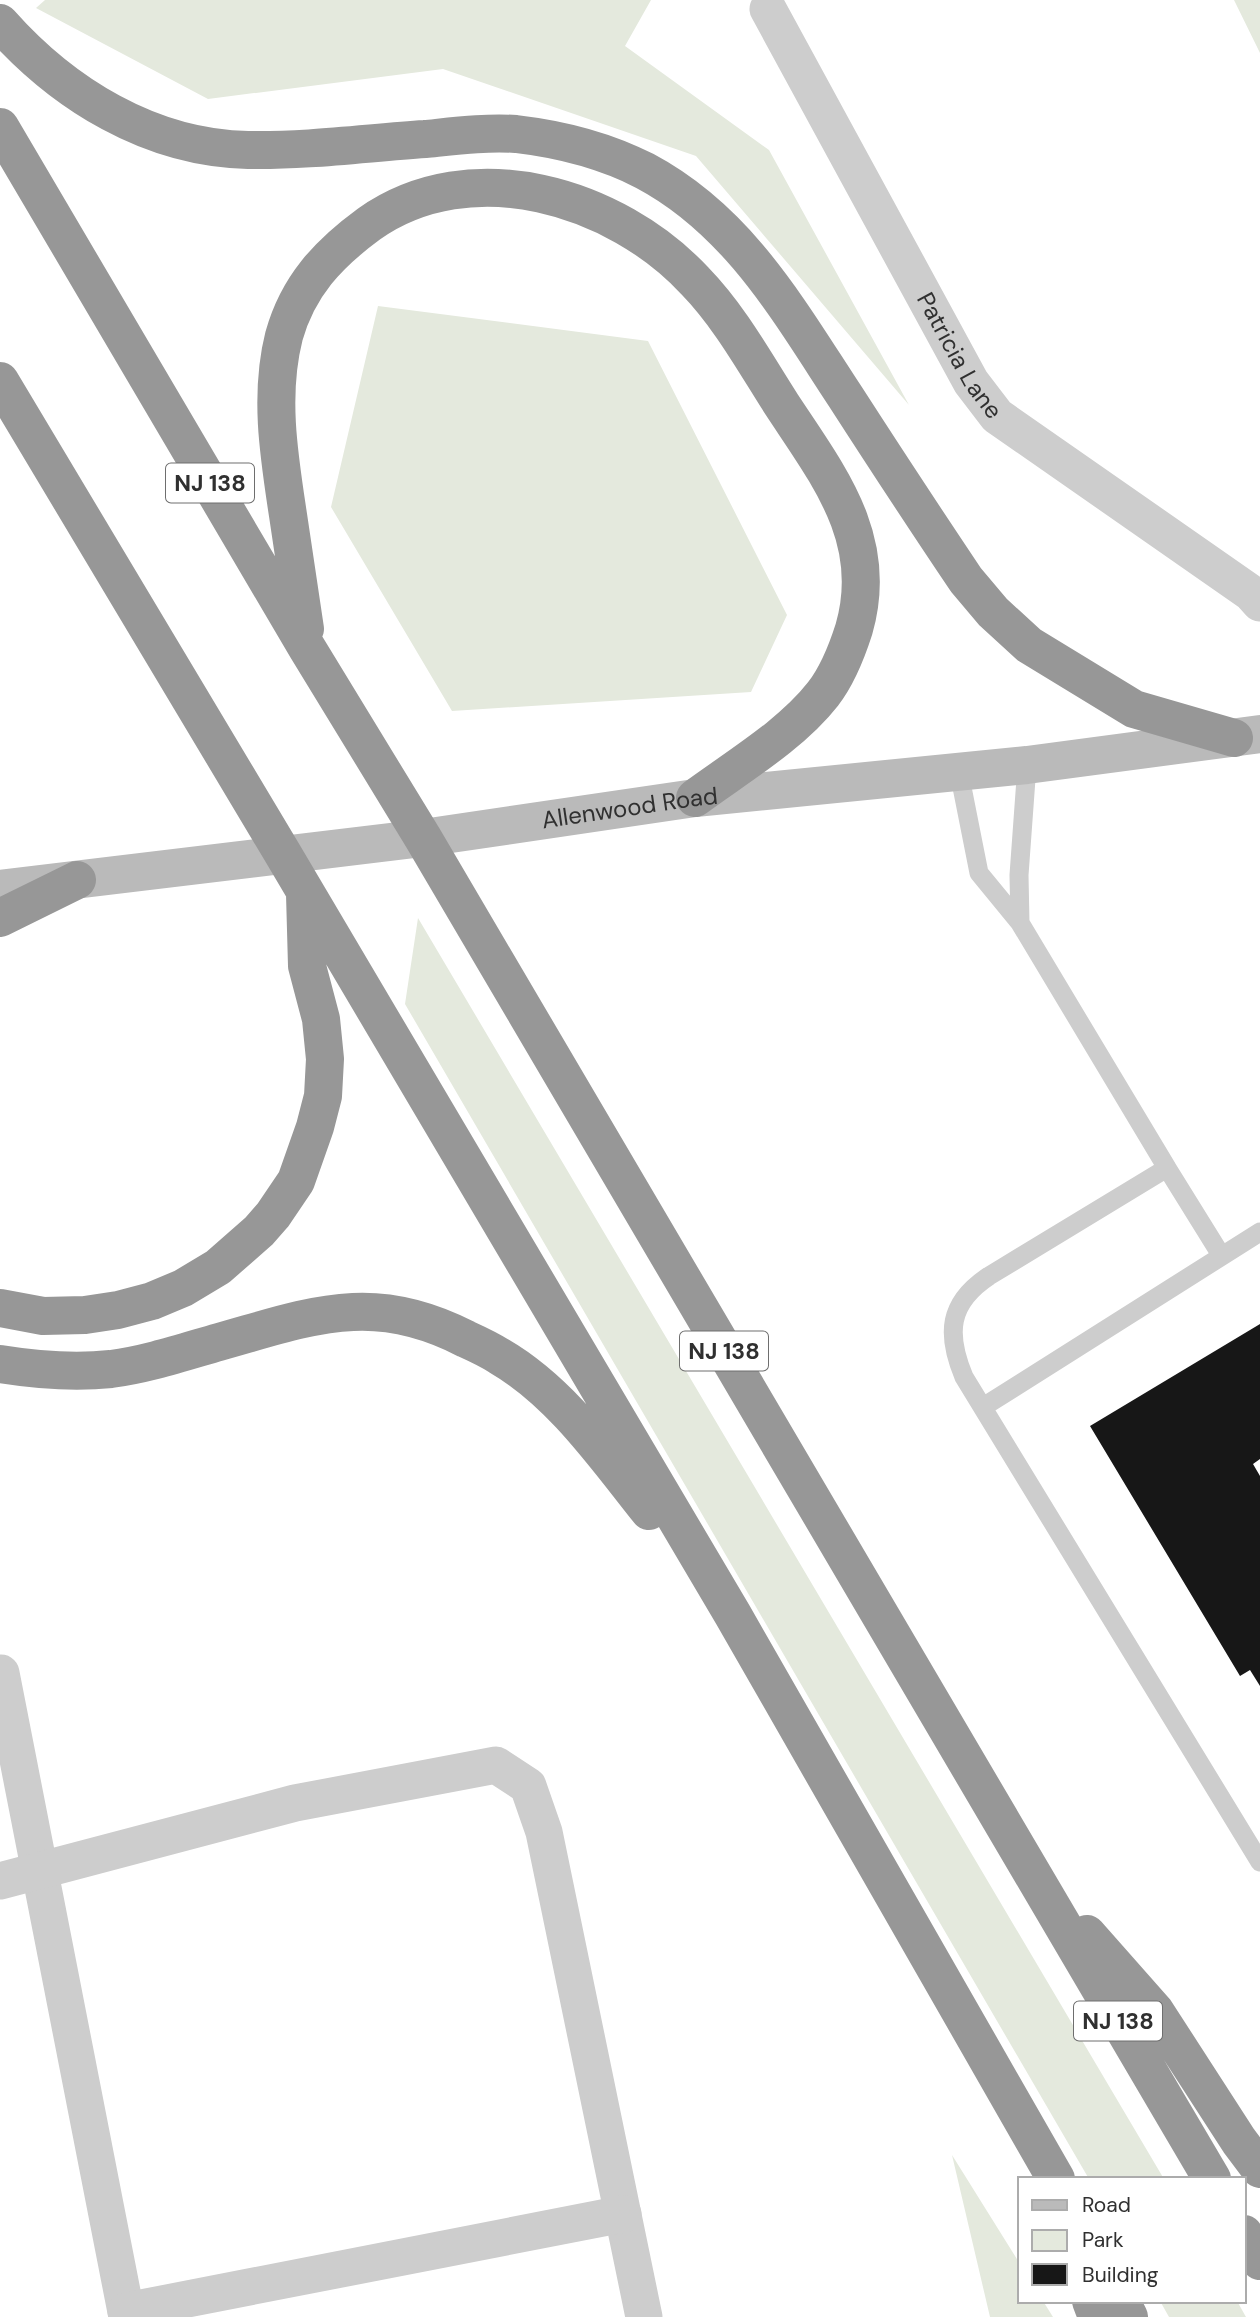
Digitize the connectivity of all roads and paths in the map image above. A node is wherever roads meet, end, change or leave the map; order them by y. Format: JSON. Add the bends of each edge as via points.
{"nodes":[{"id":1,"x":768,"y":9,"type":"dead end"},
{"id":2,"x":0,"y":23,"type":"edge"},
{"id":3,"x":0,"y":127,"type":"edge"},
{"id":4,"x":0,"y":381,"type":"edge"},
{"id":5,"x":1260,"y":603,"type":"edge"},
{"id":6,"x":307,"y":648,"type":"junction"},
{"id":7,"x":1247,"y":736,"type":"edge"},
{"id":8,"x":1027,"y":765,"type":"junction"},
{"id":9,"x":959,"y":772,"type":"junction"},
{"id":10,"x":695,"y":798,"type":"junction"},
{"id":11,"x":423,"y":838,"type":"junction"},
{"id":12,"x":284,"y":854,"type":"junction"},
{"id":13,"x":77,"y":880,"type":"junction"},
{"id":14,"x":0,"y":889,"type":"edge"},
{"id":15,"x":305,"y":892,"type":"junction"},
{"id":16,"x":0,"y":918,"type":"edge"},
{"id":17,"x":1020,"y":923,"type":"junction"},
{"id":18,"x":1167,"y":1168,"type":"junction"},
{"id":19,"x":1260,"y":1232,"type":"edge"},
{"id":20,"x":1221,"y":1255,"type":"junction"},
{"id":21,"x":0,"y":1308,"type":"edge"},
{"id":22,"x":0,"y":1364,"type":"edge"},
{"id":23,"x":983,"y":1407,"type":"junction"},
{"id":24,"x":733,"y":1615,"type":"junction"},
{"id":25,"x":1,"y":1673,"type":"edge"},
{"id":26,"x":1260,"y":1862,"type":"edge"},
{"id":27,"x":1025,"y":1864,"type":"junction"},
{"id":28,"x":41,"y":1870,"type":"junction"},
{"id":29,"x":0,"y":1881,"type":"edge"},
{"id":30,"x":1043,"y":2162,"type":"edge"},
{"id":31,"x":1260,"y":2169,"type":"edge"},
{"id":32,"x":1054,"y":2177,"type":"edge"},
{"id":33,"x":1211,"y":2177,"type":"edge"},
{"id":34,"x":623,"y":2214,"type":"junction"},
{"id":35,"x":1246,"y":2237,"type":"edge"},
{"id":36,"x":1260,"y":2260,"type":"edge"},
{"id":37,"x":127,"y":2314,"type":"edge"},
{"id":38,"x":644,"y":2317,"type":"edge"}],
"edges":[{"from":1,"to":5,"type":"street","name":"Patricia Lane","via":[[971,382],[997,416]]},
{"from":2,"to":7,"type":"highway","via":[[64,83],[97,106],[181,140],[246,150],[513,134],[594,150],[644,171],[690,201],[736,241],[774,288],[965,580],[993,612],[1029,645],[1134,709]]},
{"from":3,"to":6,"type":"highway","number":"NJ 138"},
{"from":4,"to":12,"type":"highway"},
{"from":6,"to":10,"type":"highway","via":[[276,425],[284,338],[309,282],[346,241],[386,212],[418,198],[494,188],[542,193],[589,207],[666,253],[727,319],[837,489],[859,560],[854,627],[823,694],[789,728]]},
{"from":6,"to":11,"type":"highway","number":"NJ 138"},
{"from":7,"to":8,"type":"street","name":"Allenwood Road"},
{"from":8,"to":9,"type":"street","name":"Allenwood Road"},
{"from":8,"to":17,"type":"lane"},
{"from":9,"to":10,"type":"street","name":"Allenwood Road"},
{"from":9,"to":17,"type":"lane","via":[[979,873]]},
{"from":10,"to":11,"type":"street","name":"Allenwood Road"},
{"from":11,"to":12,"type":"street","name":"Allenwood Road"},
{"from":11,"to":27,"type":"highway","number":"NJ 138"},
{"from":12,"to":13,"type":"street","name":"Allenwood Road"},
{"from":12,"to":15,"type":"highway"},
{"from":13,"to":14,"type":"street","name":"Allenwood Road"},
{"from":13,"to":16,"type":"highway"},
{"from":15,"to":21,"type":"highway","via":[[307,966],[321,1018],[325,1059],[323,1096],[296,1181],[273,1215],[218,1267],[152,1301],[85,1315],[43,1316]]},
{"from":15,"to":24,"type":"highway"},
{"from":17,"to":18,"type":"lane"},
{"from":18,"to":20,"type":"lane"},
{"from":18,"to":23,"type":"lane","via":[[968,1292],[956,1314],[954,1345],[964,1377]]},
{"from":19,"to":20,"type":"lane"},
{"from":20,"to":23,"type":"lane"},
{"from":22,"to":24,"type":"highway","via":[[38,1370],[112,1369],[303,1319],[355,1311],[408,1316],[443,1327],[500,1356],[554,1399]]},
{"from":23,"to":26,"type":"lane"},
{"from":24,"to":30,"type":"highway"},
{"from":25,"to":28,"type":"street"},
{"from":27,"to":31,"type":"highway","via":[[1155,2011]]},
{"from":27,"to":33,"type":"highway","number":"NJ 138"},
{"from":28,"to":29,"type":"street"},
{"from":28,"to":34,"type":"street","via":[[295,1803],[496,1765],[528,1786],[544,1832]]},
{"from":28,"to":37,"type":"street"},
{"from":30,"to":32,"type":"highway"},
{"from":34,"to":37,"type":"street"},
{"from":34,"to":38,"type":"street"},
{"from":35,"to":36,"type":"highway"}]}
